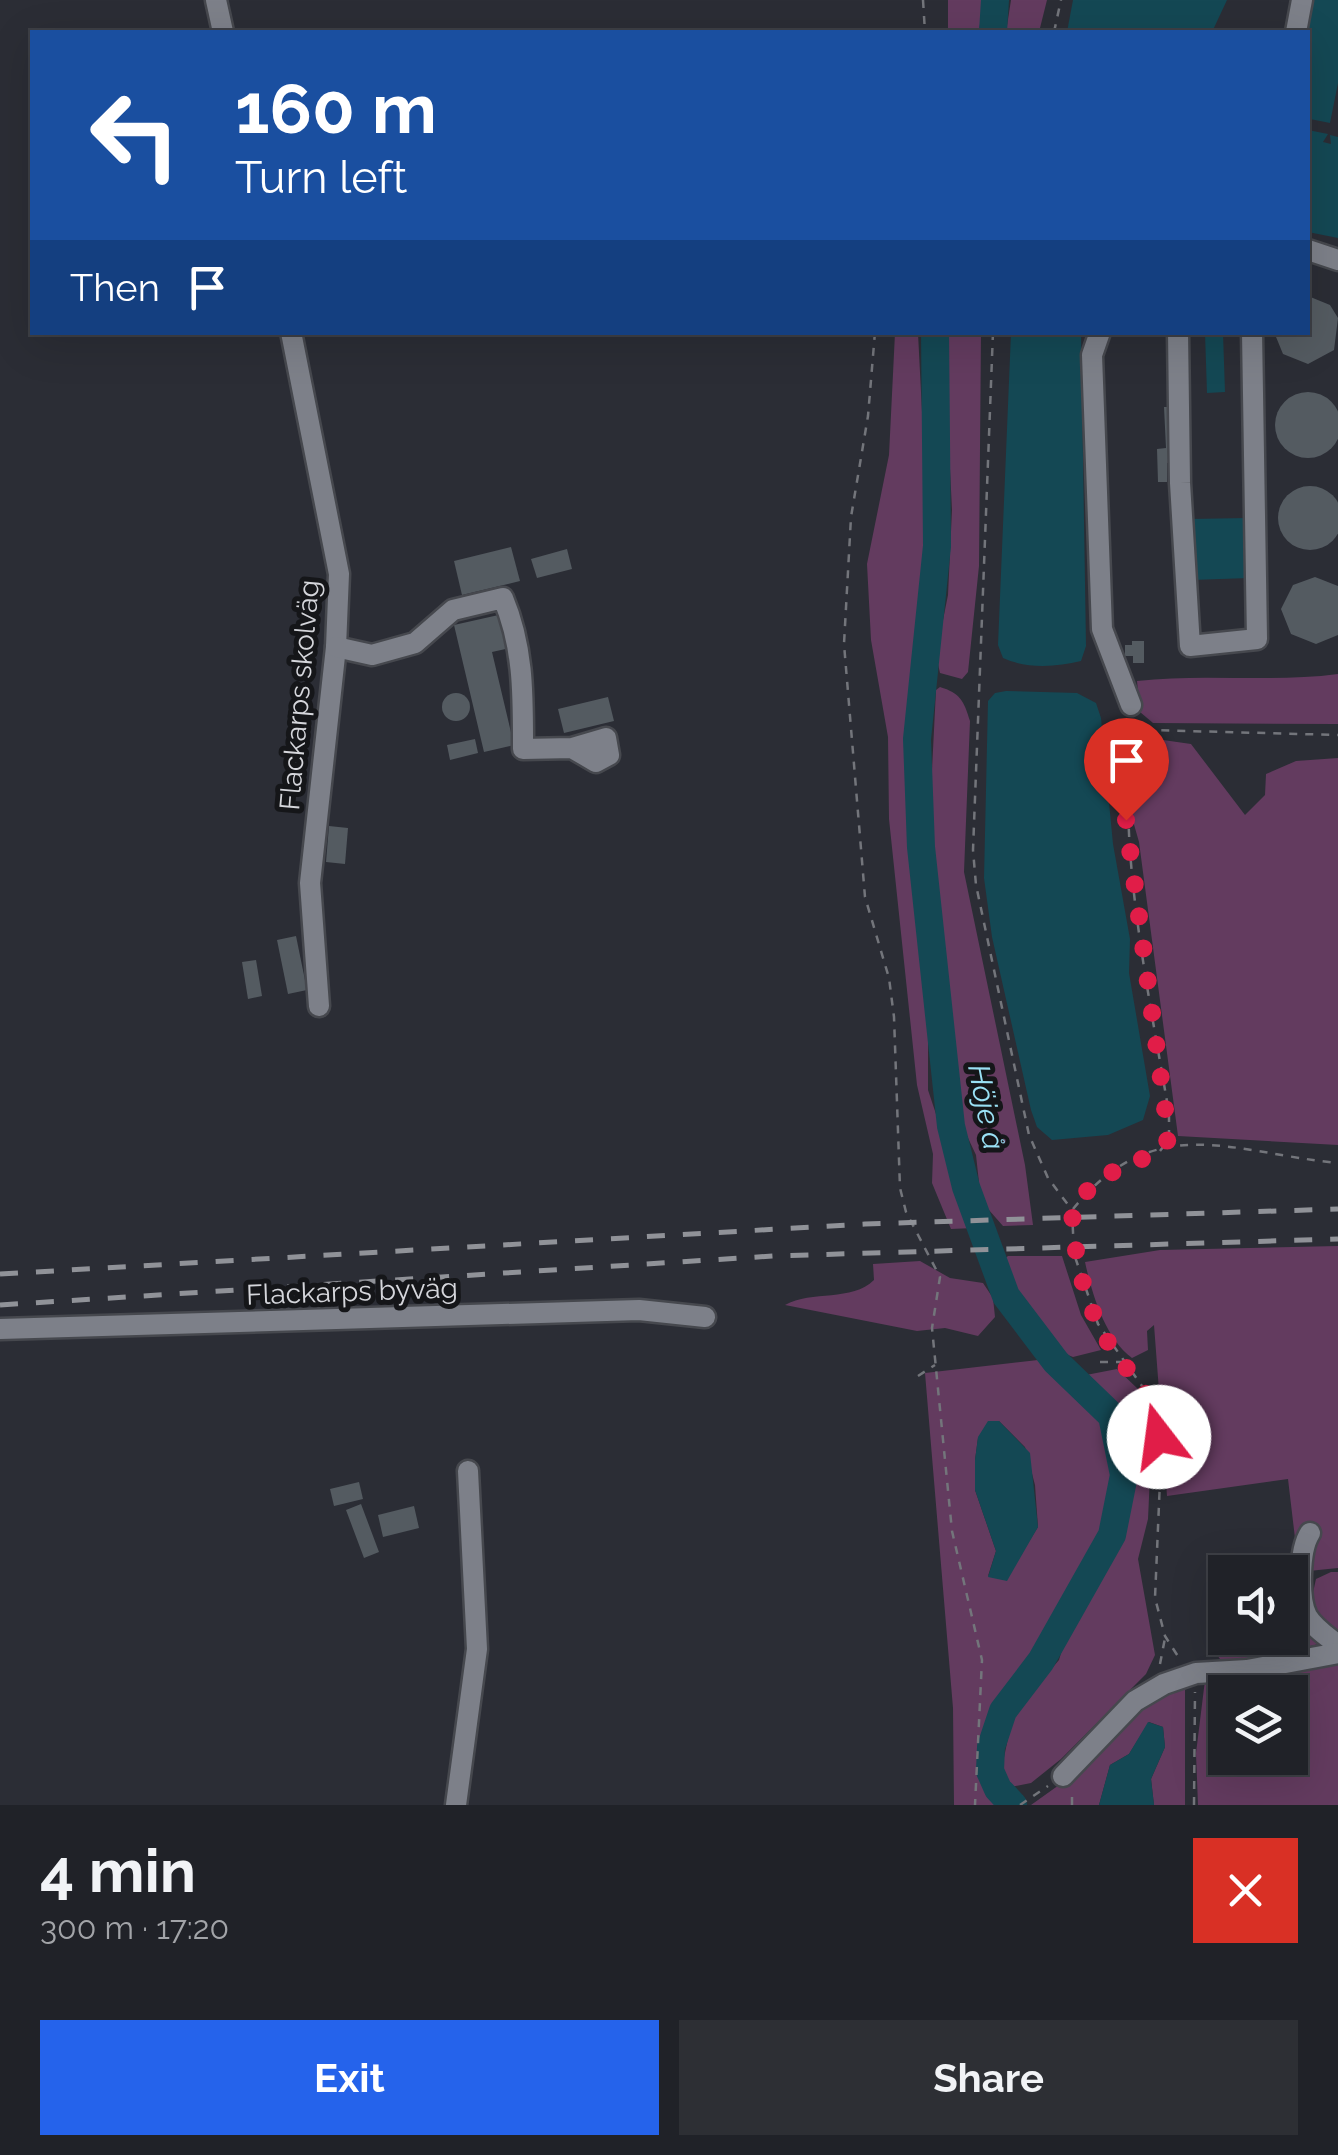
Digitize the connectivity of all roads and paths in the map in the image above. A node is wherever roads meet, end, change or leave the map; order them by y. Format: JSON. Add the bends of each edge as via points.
{"nodes":[{"id":1,"x":216,"y":0,"type":"edge"},
{"id":2,"x":924,"y":0,"type":"edge"},
{"id":3,"x":1062,"y":0,"type":"edge"},
{"id":4,"x":1302,"y":0,"type":"edge"},
{"id":5,"x":224,"y":30,"type":"edge"},
{"id":6,"x":925,"y":30,"type":"edge"},
{"id":7,"x":1054,"y":30,"type":"edge"},
{"id":8,"x":1296,"y":30,"type":"edge"},
{"id":9,"x":1310,"y":251,"type":"edge"},
{"id":10,"x":1338,"y":260,"type":"edge"},
{"id":11,"x":291,"y":335,"type":"edge"},
{"id":12,"x":875,"y":335,"type":"edge"},
{"id":13,"x":993,"y":335,"type":"edge"},
{"id":14,"x":1099,"y":335,"type":"edge"},
{"id":15,"x":1178,"y":335,"type":"edge"},
{"id":16,"x":1252,"y":335,"type":"edge"},
{"id":17,"x":336,"y":647,"type":"junction"},
{"id":18,"x":1131,"y":705,"type":"dead end"},
{"id":19,"x":1338,"y":735,"type":"edge"},
{"id":20,"x":572,"y":748,"type":"dead end"},
{"id":21,"x":319,"y":1006,"type":"dead end"},
{"id":22,"x":1160,"y":1151,"type":"junction"},
{"id":23,"x":1338,"y":1162,"type":"edge"},
{"id":24,"x":1072,"y":1210,"type":"junction"},
{"id":25,"x":705,"y":1317,"type":"dead end"},
{"id":26,"x":0,"y":1328,"type":"edge"},
{"id":27,"x":1100,"y":1362,"type":"dead end"},
{"id":28,"x":1123,"y":1362,"type":"junction"},
{"id":29,"x":936,"y":1364,"type":"junction"},
{"id":30,"x":918,"y":1376,"type":"dead end"},
{"id":31,"x":468,"y":1470,"type":"dead end"},
{"id":32,"x":1310,"y":1533,"type":"dead end"},
{"id":33,"x":1165,"y":1636,"type":"junction"},
{"id":34,"x":1338,"y":1645,"type":"edge"},
{"id":35,"x":1338,"y":1652,"type":"edge"},
{"id":36,"x":1196,"y":1674,"type":"junction"},
{"id":37,"x":1148,"y":1692,"type":"junction"},
{"id":38,"x":1063,"y":1776,"type":"joint"},
{"id":39,"x":456,"y":1805,"type":"edge"},
{"id":40,"x":974,"y":1805,"type":"edge"},
{"id":41,"x":1020,"y":1805,"type":"edge"},
{"id":42,"x":1194,"y":1805,"type":"edge"}],
"edges":[{"from":1,"to":5,"type":"street"},
{"from":2,"to":6,"type":"path"},
{"from":3,"to":7,"type":"path"},
{"from":4,"to":8,"type":"street"},
{"from":9,"to":10,"type":"street"},
{"from":11,"to":17,"type":"street","name":"Flackarps skolväg","via":[[339,574]]},
{"from":12,"to":29,"type":"path","via":[[846,580],[846,709],[865,898],[894,1018],[900,1188],[940,1277],[932,1328]]},
{"from":13,"to":24,"type":"path","via":[[976,885],[1023,1116],[1048,1178]]},
{"from":14,"to":18,"type":"street","via":[[1092,356],[1102,629]]},
{"from":15,"to":16,"type":"street","via":[[1190,646],[1257,639]]},
{"from":17,"to":20,"type":"street","via":[[372,654],[415,643],[453,610],[503,598],[524,680],[523,749]]},
{"from":17,"to":21,"type":"street","name":"Flackarps skolväg","via":[[310,883]]},
{"from":19,"to":22,"type":"path","via":[[1149,730],[1133,746],[1126,820],[1169,1114],[1169,1138]]},
{"from":22,"to":23,"type":"path","via":[[1232,1144]]},
{"from":22,"to":24,"type":"path","via":[[1097,1179]]},
{"from":24,"to":28,"type":"path","via":[[1074,1254],[1098,1324]]},
{"from":25,"to":26,"type":"street","name":"Flackarps byväg","via":[[639,1310]]},
{"from":27,"to":28,"type":"path"},
{"from":28,"to":33,"type":"path","via":[[1148,1392],[1156,1420],[1161,1457],[1154,1586]]},
{"from":29,"to":30,"type":"path"},
{"from":29,"to":40,"type":"path","via":[[959,1578],[982,1660]]},
{"from":31,"to":39,"type":"street","via":[[478,1649]]},
{"from":32,"to":34,"type":"street","via":[[1303,1552],[1304,1605],[1311,1622]]},
{"from":33,"to":36,"type":"path"},
{"from":33,"to":37,"type":"path"},
{"from":35,"to":36,"type":"street"},
{"from":36,"to":37,"type":"street"},
{"from":36,"to":42,"type":"path"},
{"from":37,"to":38,"type":"street"},
{"from":38,"to":41,"type":"path"}]}
